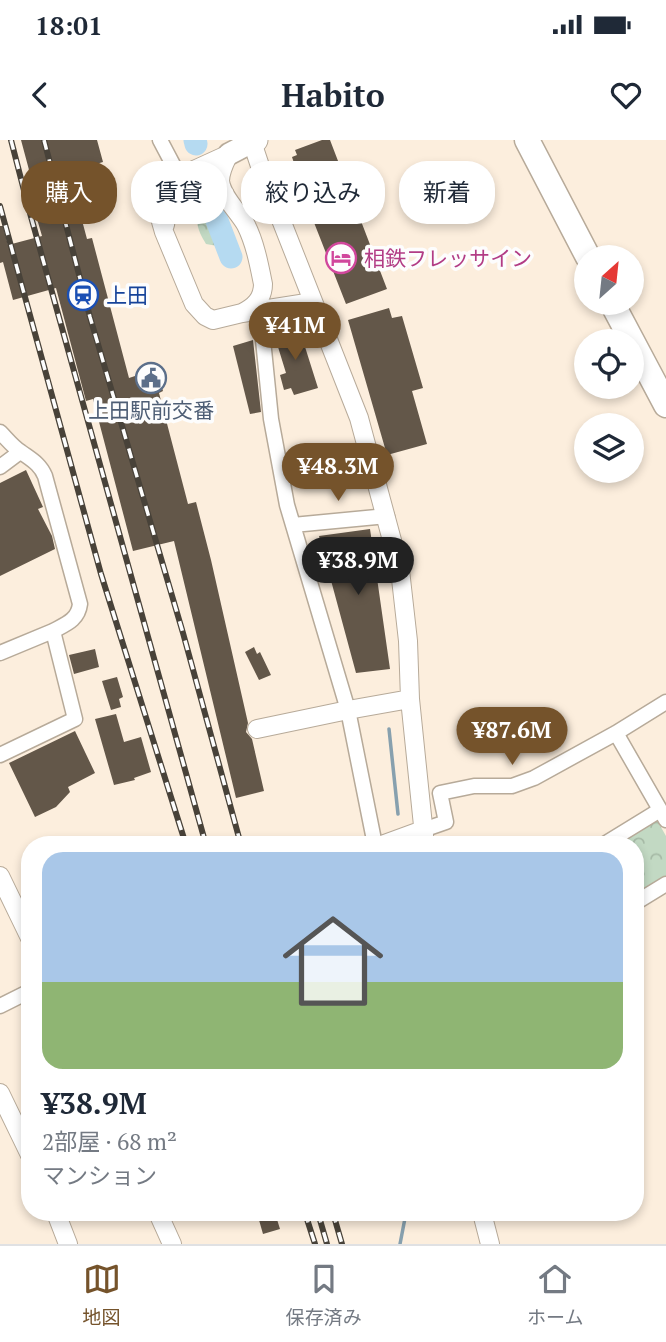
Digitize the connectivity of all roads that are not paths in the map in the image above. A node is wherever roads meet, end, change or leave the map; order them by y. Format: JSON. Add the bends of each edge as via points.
{"nodes":[{"id":1,"x":160,"y":140,"type":"edge"},
{"id":2,"x":527,"y":140,"type":"edge"},
{"id":3,"x":253,"y":141,"type":"edge"},
{"id":4,"x":229,"y":154,"type":"junction"},
{"id":5,"x":171,"y":161,"type":"edge"},
{"id":6,"x":214,"y":161,"type":"edge"},
{"id":7,"x":226,"y":161,"type":"edge"},
{"id":8,"x":227,"y":193,"type":"edge"},
{"id":9,"x":162,"y":224,"type":"edge"},
{"id":10,"x":165,"y":224,"type":"edge"},
{"id":11,"x":164,"y":232,"type":"junction"},
{"id":12,"x":582,"y":245,"type":"edge"},
{"id":13,"x":263,"y":284,"type":"junction"},
{"id":14,"x":313,"y":302,"type":"junction"},
{"id":15,"x":292,"y":306,"type":"junction"},
{"id":16,"x":251,"y":312,"type":"junction"},
{"id":17,"x":618,"y":315,"type":"edge"},
{"id":18,"x":666,"y":405,"type":"edge"},
{"id":19,"x":0,"y":432,"type":"edge"},
{"id":20,"x":20,"y":452,"type":"junction"},
{"id":21,"x":0,"y":467,"type":"edge"},
{"id":22,"x":387,"y":516,"type":"junction"},
{"id":23,"x":292,"y":525,"type":"junction"},
{"id":24,"x":53,"y":631,"type":"junction"},
{"id":25,"x":0,"y":653,"type":"edge"},
{"id":26,"x":410,"y":699,"type":"junction"},
{"id":27,"x":666,"y":702,"type":"edge"},
{"id":28,"x":348,"y":710,"type":"junction"},
{"id":29,"x":257,"y":729,"type":"dead end"},
{"id":30,"x":616,"y":733,"type":"junction"},
{"id":31,"x":0,"y":755,"type":"edge"},
{"id":32,"x":663,"y":815,"type":"edge"},
{"id":33,"x":373,"y":836,"type":"edge"},
{"id":34,"x":424,"y":836,"type":"edge"},
{"id":35,"x":425,"y":836,"type":"edge"},
{"id":36,"x":621,"y":836,"type":"edge"},
{"id":37,"x":0,"y":876,"type":"edge"},
{"id":38,"x":666,"y":884,"type":"edge"},
{"id":39,"x":644,"y":897,"type":"edge"},
{"id":40,"x":21,"y":919,"type":"edge"},
{"id":41,"x":21,"y":996,"type":"edge"},
{"id":42,"x":0,"y":1006,"type":"edge"},
{"id":43,"x":0,"y":1093,"type":"edge"},
{"id":44,"x":21,"y":1136,"type":"edge"},
{"id":45,"x":59,"y":1221,"type":"edge"},
{"id":46,"x":162,"y":1221,"type":"edge"},
{"id":47,"x":484,"y":1221,"type":"edge"},
{"id":48,"x":68,"y":1244,"type":"edge"},
{"id":49,"x":172,"y":1244,"type":"edge"},
{"id":50,"x":490,"y":1244,"type":"edge"}],
"edges":[{"from":1,"to":5,"type":"street"},
{"from":2,"to":12,"type":"highway"},
{"from":3,"to":4,"type":"main road"},
{"from":3,"to":14,"type":"street"},
{"from":4,"to":6,"type":"street"},
{"from":4,"to":7,"type":"street"},
{"from":8,"to":13,"type":"street","via":[[252,240]]},
{"from":9,"to":11,"type":"street"},
{"from":10,"to":11,"type":"street"},
{"from":11,"to":16,"type":"street","via":[[198,310],[214,320]]},
{"from":13,"to":15,"type":"street","via":[[274,300]]},
{"from":13,"to":16,"type":"street","via":[[263,293]]},
{"from":14,"to":15,"type":"street"},
{"from":14,"to":22,"type":"street","via":[[359,418]]},
{"from":15,"to":16,"type":"street"},
{"from":16,"to":23,"type":"street"},
{"from":17,"to":18,"type":"highway"},
{"from":19,"to":20,"type":"street"},
{"from":20,"to":21,"type":"street"},
{"from":20,"to":24,"type":"street","via":[[41,467],[45,477],[80,604],[75,619]]},
{"from":22,"to":23,"type":"street"},
{"from":22,"to":26,"type":"street","via":[[400,570]]},
{"from":23,"to":28,"type":"street"},
{"from":24,"to":25,"type":"street"},
{"from":24,"to":31,"type":"street","via":[[75,719]]},
{"from":26,"to":28,"type":"street"},
{"from":26,"to":34,"type":"street"},
{"from":27,"to":30,"type":"street"},
{"from":28,"to":29,"type":"street"},
{"from":28,"to":33,"type":"street"},
{"from":30,"to":32,"type":"street"},
{"from":30,"to":35,"type":"street","via":[[512,786],[474,786],[440,793],[446,822]]},
{"from":32,"to":36,"type":"street"},
{"from":37,"to":40,"type":"street"},
{"from":38,"to":39,"type":"street"},
{"from":41,"to":42,"type":"street"},
{"from":43,"to":44,"type":"street"},
{"from":45,"to":48,"type":"street"},
{"from":46,"to":49,"type":"street"},
{"from":47,"to":50,"type":"street"}]}
